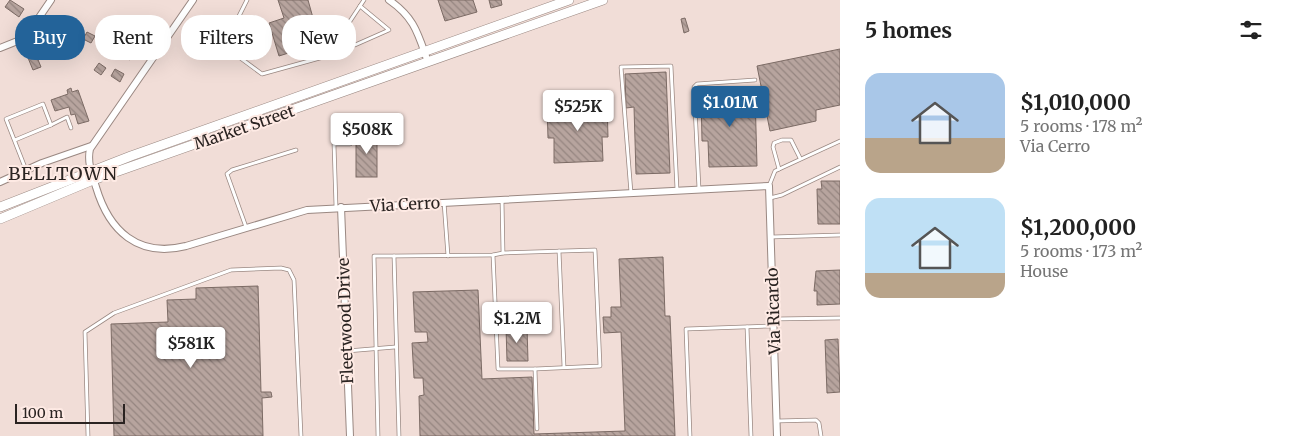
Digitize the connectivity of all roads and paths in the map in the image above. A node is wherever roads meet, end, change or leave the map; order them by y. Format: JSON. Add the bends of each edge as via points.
{"nodes":[{"id":1,"x":52,"y":0,"type":"edge"},
{"id":2,"x":193,"y":0,"type":"edge"},
{"id":3,"x":247,"y":0,"type":"edge"},
{"id":4,"x":364,"y":0,"type":"edge"},
{"id":5,"x":389,"y":0,"type":"edge"},
{"id":6,"x":569,"y":0,"type":"edge"},
{"id":7,"x":603,"y":0,"type":"edge"},
{"id":8,"x":360,"y":6,"type":"junction"},
{"id":9,"x":354,"y":15,"type":"edge"},
{"id":10,"x":356,"y":45,"type":"edge"},
{"id":11,"x":0,"y":48,"type":"edge"},
{"id":12,"x":424,"y":52,"type":"junction"},
{"id":13,"x":313,"y":60,"type":"edge"},
{"id":14,"x":428,"y":62,"type":"junction"},
{"id":15,"x":755,"y":80,"type":"dead end"},
{"id":16,"x":51,"y":125,"type":"junction"},
{"id":17,"x":71,"y":128,"type":"dead end"},
{"id":18,"x":14,"y":140,"type":"junction"},
{"id":19,"x":840,"y":141,"type":"edge"},
{"id":20,"x":350,"y":144,"type":"dead end"},
{"id":21,"x":91,"y":146,"type":"junction"},
{"id":22,"x":296,"y":150,"type":"dead end"},
{"id":23,"x":800,"y":158,"type":"junction"},
{"id":24,"x":840,"y":167,"type":"edge"},
{"id":25,"x":779,"y":169,"type":"junction"},
{"id":26,"x":26,"y":170,"type":"junction"},
{"id":27,"x":90,"y":170,"type":"junction"},
{"id":28,"x":94,"y":180,"type":"junction"},
{"id":29,"x":0,"y":182,"type":"edge"},
{"id":30,"x":769,"y":186,"type":"junction"},
{"id":31,"x":699,"y":190,"type":"junction"},
{"id":32,"x":677,"y":191,"type":"junction"},
{"id":33,"x":631,"y":193,"type":"junction"},
{"id":34,"x":769,"y":198,"type":"junction"},
{"id":35,"x":502,"y":199,"type":"junction"},
{"id":36,"x":444,"y":202,"type":"junction"},
{"id":37,"x":0,"y":207,"type":"edge"},
{"id":38,"x":339,"y":207,"type":"junction"},
{"id":39,"x":0,"y":219,"type":"edge"},
{"id":40,"x":246,"y":228,"type":"junction"},
{"id":41,"x":840,"y":235,"type":"edge"},
{"id":42,"x":770,"y":237,"type":"junction"},
{"id":43,"x":559,"y":251,"type":"junction"},
{"id":44,"x":503,"y":252,"type":"junction"},
{"id":45,"x":493,"y":255,"type":"junction"},
{"id":46,"x":394,"y":256,"type":"junction"},
{"id":47,"x":448,"y":256,"type":"junction"},
{"id":48,"x":840,"y":318,"type":"edge"},
{"id":49,"x":773,"y":323,"type":"junction"},
{"id":50,"x":747,"y":327,"type":"junction"},
{"id":51,"x":396,"y":347,"type":"junction"},
{"id":52,"x":375,"y":349,"type":"junction"},
{"id":53,"x":347,"y":351,"type":"junction"},
{"id":54,"x":564,"y":367,"type":"junction"},
{"id":55,"x":535,"y":369,"type":"junction"},
{"id":56,"x":776,"y":421,"type":"junction"},
{"id":57,"x":537,"y":429,"type":"dead end"},
{"id":58,"x":88,"y":436,"type":"edge"},
{"id":59,"x":301,"y":436,"type":"edge"},
{"id":60,"x":350,"y":436,"type":"edge"},
{"id":61,"x":378,"y":436,"type":"edge"},
{"id":62,"x":400,"y":436,"type":"edge"},
{"id":63,"x":690,"y":436,"type":"edge"},
{"id":64,"x":751,"y":436,"type":"edge"},
{"id":65,"x":776,"y":436,"type":"edge"},
{"id":66,"x":820,"y":436,"type":"edge"}],
"edges":[{"from":1,"to":11,"type":"street","via":[[25,38]]},
{"from":2,"to":21,"type":"street"},
{"from":3,"to":13,"type":"lane","via":[[224,46],[262,74]]},
{"from":4,"to":8,"type":"lane"},
{"from":5,"to":12,"type":"street","via":[[409,17],[419,32]]},
{"from":6,"to":12,"type":"main road","name":"Market Street"},
{"from":7,"to":14,"type":"main road","name":"Market Street"},
{"from":8,"to":9,"type":"lane"},
{"from":8,"to":10,"type":"lane","via":[[389,30]]},
{"from":12,"to":14,"type":"street"},
{"from":12,"to":27,"type":"main road","name":"Market Street"},
{"from":14,"to":28,"type":"main road","name":"Market Street"},
{"from":15,"to":31,"type":"lane","via":[[697,84],[694,87]]},
{"from":16,"to":17,"type":"lane","via":[[67,117]]},
{"from":16,"to":18,"type":"lane"},
{"from":16,"to":18,"type":"lane","via":[[43,104],[13,116],[6,119]]},
{"from":18,"to":26,"type":"lane"},
{"from":19,"to":23,"type":"lane"},
{"from":20,"to":38,"type":"lane","via":[[334,144]]},
{"from":21,"to":26,"type":"street"},
{"from":21,"to":27,"type":"street"},
{"from":22,"to":40,"type":"lane","via":[[227,174]]},
{"from":23,"to":25,"type":"lane"},
{"from":23,"to":25,"type":"lane","via":[[791,140],[774,143]]},
{"from":24,"to":34,"type":"lane"},
{"from":25,"to":30,"type":"lane"},
{"from":26,"to":29,"type":"street"},
{"from":27,"to":28,"type":"street","name":"Via Cerro"},
{"from":27,"to":37,"type":"main road","name":"Market Street"},
{"from":28,"to":39,"type":"main road","name":"Market Street"},
{"from":28,"to":40,"type":"street","name":"Via Cerro","via":[[106,213],[115,227],[144,246],[179,247]]},
{"from":30,"to":31,"type":"street","name":"Via Cerro"},
{"from":30,"to":34,"type":"street","name":"Via Ricardo"},
{"from":31,"to":32,"type":"street","name":"Via Cerro"},
{"from":32,"to":33,"type":"street","name":"Via Cerro"},
{"from":32,"to":33,"type":"lane","via":[[671,66],[621,67]]},
{"from":33,"to":35,"type":"street","name":"Via Cerro"},
{"from":34,"to":42,"type":"street","name":"Via Ricardo"},
{"from":35,"to":36,"type":"street","name":"Via Cerro"},
{"from":35,"to":44,"type":"lane"},
{"from":36,"to":38,"type":"street","name":"Via Cerro"},
{"from":36,"to":47,"type":"lane"},
{"from":38,"to":40,"type":"street","name":"Via Cerro","via":[[307,210]]},
{"from":38,"to":53,"type":"street","name":"Fleetwood Drive"},
{"from":41,"to":42,"type":"lane"},
{"from":42,"to":49,"type":"street","name":"Via Ricardo"},
{"from":43,"to":44,"type":"lane"},
{"from":43,"to":54,"type":"lane"},
{"from":43,"to":54,"type":"lane","via":[[596,250],[600,366]]},
{"from":44,"to":45,"type":"lane"},
{"from":45,"to":47,"type":"lane"},
{"from":45,"to":55,"type":"lane","via":[[498,369]]},
{"from":46,"to":47,"type":"lane"},
{"from":46,"to":51,"type":"lane"},
{"from":46,"to":52,"type":"lane","via":[[374,256]]},
{"from":48,"to":49,"type":"lane"},
{"from":49,"to":50,"type":"lane"},
{"from":49,"to":56,"type":"street","name":"Via Ricardo"},
{"from":50,"to":63,"type":"lane","via":[[686,329]]},
{"from":50,"to":64,"type":"lane"},
{"from":51,"to":52,"type":"lane"},
{"from":51,"to":62,"type":"lane"},
{"from":52,"to":53,"type":"lane"},
{"from":52,"to":61,"type":"lane"},
{"from":53,"to":60,"type":"street","name":"Fleetwood Drive"},
{"from":54,"to":55,"type":"lane"},
{"from":55,"to":57,"type":"lane"},
{"from":56,"to":65,"type":"street","name":"Via Ricardo"},
{"from":56,"to":66,"type":"lane","via":[[816,420]]},
{"from":58,"to":59,"type":"lane","via":[[85,332],[93,325],[114,312],[231,270],[281,268],[289,270],[294,280]]}]}
